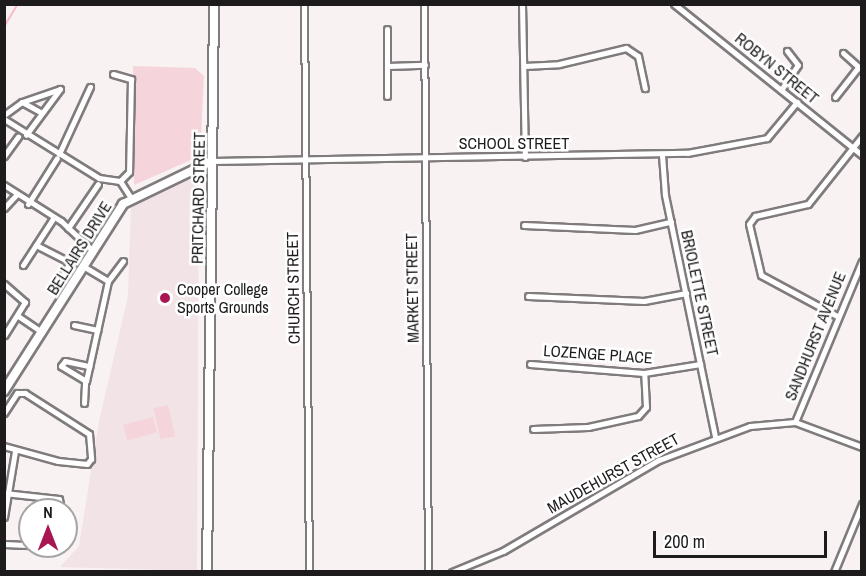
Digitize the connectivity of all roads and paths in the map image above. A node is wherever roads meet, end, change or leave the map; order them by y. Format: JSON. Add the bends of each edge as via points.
{"nodes":[{"id":1,"x":214,"y":4,"type":"edge"},
{"id":2,"x":303,"y":4,"type":"edge"},
{"id":3,"x":424,"y":4,"type":"edge"},
{"id":4,"x":522,"y":4,"type":"edge"},
{"id":5,"x":674,"y":4,"type":"edge"},
{"id":6,"x":387,"y":29,"type":"dead end"},
{"id":7,"x":787,"y":51,"type":"dead end"},
{"id":8,"x":843,"y":52,"type":"dead end"},
{"id":9,"x":425,"y":65,"type":"junction"},
{"id":10,"x":388,"y":66,"type":"junction"},
{"id":11,"x":524,"y":66,"type":"junction"},
{"id":12,"x":860,"y":69,"type":"edge"},
{"id":13,"x":113,"y":74,"type":"dead end"},
{"id":14,"x":90,"y":87,"type":"dead end"},
{"id":15,"x":645,"y":88,"type":"dead end"},
{"id":16,"x":781,"y":90,"type":"junction"},
{"id":17,"x":387,"y":96,"type":"dead end"},
{"id":18,"x":835,"y":97,"type":"dead end"},
{"id":19,"x":22,"y":102,"type":"junction"},
{"id":20,"x":797,"y":102,"type":"junction"},
{"id":21,"x":40,"y":112,"type":"junction"},
{"id":22,"x":4,"y":115,"type":"edge"},
{"id":23,"x":4,"y":119,"type":"edge"},
{"id":24,"x":26,"y":135,"type":"junction"},
{"id":25,"x":861,"y":136,"type":"edge"},
{"id":26,"x":18,"y":137,"type":"dead end"},
{"id":27,"x":853,"y":148,"type":"junction"},
{"id":28,"x":662,"y":155,"type":"junction"},
{"id":29,"x":861,"y":155,"type":"edge"},
{"id":30,"x":4,"y":156,"type":"edge"},
{"id":31,"x":58,"y":156,"type":"junction"},
{"id":32,"x":424,"y":156,"type":"junction"},
{"id":33,"x":525,"y":157,"type":"junction"},
{"id":34,"x":305,"y":159,"type":"junction"},
{"id":35,"x":212,"y":160,"type":"junction"},
{"id":36,"x":120,"y":181,"type":"junction"},
{"id":37,"x":98,"y":184,"type":"dead end"},
{"id":38,"x":4,"y":185,"type":"edge"},
{"id":39,"x":16,"y":195,"type":"junction"},
{"id":40,"x":131,"y":198,"type":"junction"},
{"id":41,"x":28,"y":204,"type":"junction"},
{"id":42,"x":4,"y":208,"type":"edge"},
{"id":43,"x":54,"y":217,"type":"junction"},
{"id":44,"x":671,"y":222,"type":"junction"},
{"id":45,"x":524,"y":225,"type":"dead end"},
{"id":46,"x":68,"y":228,"type":"junction"},
{"id":47,"x":36,"y":245,"type":"junction"},
{"id":48,"x":93,"y":250,"type":"junction"},
{"id":49,"x":75,"y":255,"type":"dead end"},
{"id":50,"x":123,"y":261,"type":"dead end"},
{"id":51,"x":861,"y":261,"type":"edge"},
{"id":52,"x":70,"y":262,"type":"junction"},
{"id":53,"x":23,"y":265,"type":"dead end"},
{"id":54,"x":83,"y":267,"type":"junction"},
{"id":55,"x":108,"y":281,"type":"junction"},
{"id":56,"x":58,"y":283,"type":"dead end"},
{"id":57,"x":4,"y":284,"type":"edge"},
{"id":58,"x":686,"y":293,"type":"junction"},
{"id":59,"x":528,"y":296,"type":"dead end"},
{"id":60,"x":18,"y":316,"type":"junction"},
{"id":61,"x":837,"y":316,"type":"junction"},
{"id":62,"x":74,"y":326,"type":"dead end"},
{"id":63,"x":97,"y":330,"type":"junction"},
{"id":64,"x":42,"y":332,"type":"junction"},
{"id":65,"x":4,"y":335,"type":"edge"},
{"id":66,"x":530,"y":364,"type":"dead end"},
{"id":67,"x":700,"y":364,"type":"junction"},
{"id":68,"x":89,"y":366,"type":"junction"},
{"id":69,"x":644,"y":373,"type":"junction"},
{"id":70,"x":85,"y":381,"type":"junction"},
{"id":71,"x":4,"y":391,"type":"edge"},
{"id":72,"x":84,"y":403,"type":"dead end"},
{"id":73,"x":4,"y":413,"type":"edge"},
{"id":74,"x":795,"y":422,"type":"junction"},
{"id":75,"x":533,"y":429,"type":"dead end"},
{"id":76,"x":715,"y":437,"type":"junction"},
{"id":77,"x":4,"y":446,"type":"edge"},
{"id":78,"x":861,"y":447,"type":"edge"},
{"id":79,"x":15,"y":451,"type":"junction"},
{"id":80,"x":6,"y":493,"type":"edge"},
{"id":81,"x":50,"y":498,"type":"edge"},
{"id":82,"x":861,"y":504,"type":"edge"},
{"id":83,"x":4,"y":517,"type":"edge"},
{"id":84,"x":207,"y":572,"type":"edge"},
{"id":85,"x":309,"y":572,"type":"edge"},
{"id":86,"x":428,"y":572,"type":"edge"},
{"id":87,"x":452,"y":572,"type":"edge"},
{"id":88,"x":834,"y":572,"type":"edge"}],
"edges":[{"from":1,"to":35,"type":"street","name":"PRITCHARD STREET"},
{"from":2,"to":34,"type":"street","name":"CHURCH STREET"},
{"from":3,"to":9,"type":"street","name":"MARKET STREET"},
{"from":4,"to":11,"type":"street"},
{"from":5,"to":16,"type":"street","name":"ROBYN STREET"},
{"from":6,"to":10,"type":"street"},
{"from":7,"to":16,"type":"street","via":[[798,65]]},
{"from":8,"to":12,"type":"street"},
{"from":9,"to":10,"type":"street"},
{"from":9,"to":32,"type":"street","name":"MARKET STREET"},
{"from":10,"to":17,"type":"street"},
{"from":11,"to":15,"type":"street","via":[[559,64],[626,48],[638,56]]},
{"from":11,"to":33,"type":"street"},
{"from":12,"to":18,"type":"street"},
{"from":13,"to":36,"type":"street","via":[[131,79],[129,172]]},
{"from":14,"to":31,"type":"street"},
{"from":16,"to":20,"type":"street","name":"ROBYN STREET"},
{"from":19,"to":21,"type":"street"},
{"from":19,"to":21,"type":"street","via":[[60,89],[52,107]]},
{"from":19,"to":22,"type":"street"},
{"from":20,"to":27,"type":"street","name":"ROBYN STREET"},
{"from":20,"to":28,"type":"street","name":"SCHOOL STREET","via":[[764,139]]},
{"from":21,"to":24,"type":"street"},
{"from":23,"to":24,"type":"street"},
{"from":24,"to":31,"type":"street"},
{"from":25,"to":27,"type":"street"},
{"from":26,"to":30,"type":"street"},
{"from":27,"to":29,"type":"street","name":"ROBYN STREET"},
{"from":27,"to":61,"type":"street","via":[[808,204],[755,216],[749,225],[761,275]]},
{"from":28,"to":33,"type":"street","name":"SCHOOL STREET"},
{"from":28,"to":44,"type":"street","name":"BRIOLETTE STREET"},
{"from":31,"to":36,"type":"street","via":[[99,178]]},
{"from":31,"to":41,"type":"street"},
{"from":32,"to":33,"type":"street","name":"SCHOOL STREET"},
{"from":32,"to":34,"type":"street","name":"SCHOOL STREET"},
{"from":32,"to":86,"type":"street","name":"MARKET STREET"},
{"from":34,"to":35,"type":"street","name":"SCHOOL STREET"},
{"from":34,"to":85,"type":"street","name":"CHURCH STREET"},
{"from":35,"to":40,"type":"street","name":"BELLAIRS DRIVE"},
{"from":35,"to":84,"type":"street","name":"PRITCHARD STREET"},
{"from":36,"to":40,"type":"street"},
{"from":37,"to":46,"type":"street"},
{"from":38,"to":39,"type":"street"},
{"from":39,"to":41,"type":"street"},
{"from":39,"to":42,"type":"street"},
{"from":40,"to":48,"type":"street","name":"BELLAIRS DRIVE"},
{"from":41,"to":43,"type":"street"},
{"from":43,"to":46,"type":"street"},
{"from":43,"to":47,"type":"street"},
{"from":44,"to":45,"type":"street","via":[[635,230]]},
{"from":44,"to":58,"type":"street","name":"BRIOLETTE STREET"},
{"from":46,"to":48,"type":"street"},
{"from":47,"to":52,"type":"street"},
{"from":47,"to":53,"type":"street"},
{"from":48,"to":54,"type":"street","name":"BELLAIRS DRIVE"},
{"from":49,"to":52,"type":"street"},
{"from":50,"to":55,"type":"street"},
{"from":51,"to":61,"type":"street","name":"SANDHURST AVENUE"},
{"from":52,"to":56,"type":"street"},
{"from":54,"to":55,"type":"street"},
{"from":54,"to":64,"type":"street","name":"BELLAIRS DRIVE"},
{"from":55,"to":63,"type":"street"},
{"from":57,"to":60,"type":"street","via":[[25,299]]},
{"from":58,"to":59,"type":"street","via":[[644,301]]},
{"from":58,"to":67,"type":"street","name":"BRIOLETTE STREET"},
{"from":60,"to":64,"type":"street"},
{"from":60,"to":65,"type":"street"},
{"from":61,"to":74,"type":"street","name":"SANDHURST AVENUE"},
{"from":62,"to":63,"type":"street"},
{"from":63,"to":68,"type":"street"},
{"from":64,"to":71,"type":"street","name":"BELLAIRS DRIVE"},
{"from":66,"to":69,"type":"street","name":"LOZENGE PLACE"},
{"from":67,"to":69,"type":"street","name":"LOZENGE PLACE"},
{"from":67,"to":76,"type":"street","name":"BRIOLETTE STREET"},
{"from":68,"to":70,"type":"street"},
{"from":68,"to":70,"type":"street","via":[[65,361],[61,366]]},
{"from":69,"to":75,"type":"street","via":[[646,406],[638,416],[588,427]]},
{"from":70,"to":72,"type":"street"},
{"from":73,"to":79,"type":"street","via":[[17,393],[25,393],[86,432],[92,442],[87,464]]},
{"from":74,"to":76,"type":"street","name":"MAUDEHURST STREET","via":[[764,423]]},
{"from":74,"to":78,"type":"street","name":"MAUDEHURST STREET"},
{"from":76,"to":87,"type":"street","name":"MAUDEHURST STREET","via":[[659,460],[502,551]]},
{"from":77,"to":79,"type":"street"},
{"from":79,"to":80,"type":"street"},
{"from":80,"to":81,"type":"street"},
{"from":80,"to":83,"type":"street"},
{"from":82,"to":88,"type":"street"}]}
